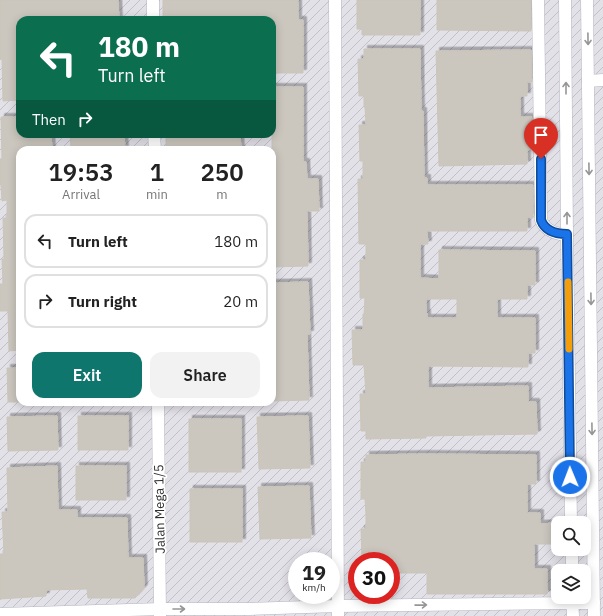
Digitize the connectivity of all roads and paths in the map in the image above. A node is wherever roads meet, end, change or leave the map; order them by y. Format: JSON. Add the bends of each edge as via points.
{"nodes":[{"id":1,"x":153,"y":0,"type":"edge"},
{"id":2,"x":336,"y":0,"type":"edge"},
{"id":3,"x":538,"y":0,"type":"edge"},
{"id":4,"x":565,"y":0,"type":"edge"},
{"id":5,"x":588,"y":0,"type":"edge"},
{"id":6,"x":153,"y":16,"type":"edge"},
{"id":7,"x":603,"y":80,"type":"edge"},
{"id":8,"x":588,"y":81,"type":"junction"},
{"id":9,"x":567,"y":234,"type":"junction"},
{"id":10,"x":158,"y":406,"type":"edge"},
{"id":11,"x":571,"y":516,"type":"edge"},
{"id":12,"x":551,"y":601,"type":"edge"},
{"id":13,"x":591,"y":603,"type":"edge"},
{"id":14,"x":594,"y":603,"type":"junction"},
{"id":15,"x":572,"y":604,"type":"edge"},
{"id":16,"x":338,"y":611,"type":"edge"},
{"id":17,"x":160,"y":612,"type":"edge"},
{"id":18,"x":0,"y":614,"type":"edge"},
{"id":19,"x":573,"y":616,"type":"edge"},
{"id":20,"x":594,"y":616,"type":"edge"}],
"edges":[{"from":1,"to":6,"type":"street"},
{"from":2,"to":16,"type":"street"},
{"from":3,"to":9,"type":"street","via":[[541,220],[545,227],[556,233]]},
{"from":9,"to":4,"type":"street","one_way":true},
{"from":5,"to":8,"type":"street","one_way":true},
{"from":7,"to":8,"type":"street"},
{"from":8,"to":14,"type":"street","one_way":true},
{"from":9,"to":11,"type":"street"},
{"from":10,"to":17,"type":"street","name":"Jalan Mega 1/5"},
{"from":16,"to":12,"type":"street","one_way":true},
{"from":13,"to":14,"type":"street"},
{"from":14,"to":20,"type":"street"},
{"from":15,"to":19,"type":"street"},
{"from":17,"to":16,"type":"street","one_way":true,"via":[[250,609]]},
{"from":17,"to":18,"type":"street"}]}
